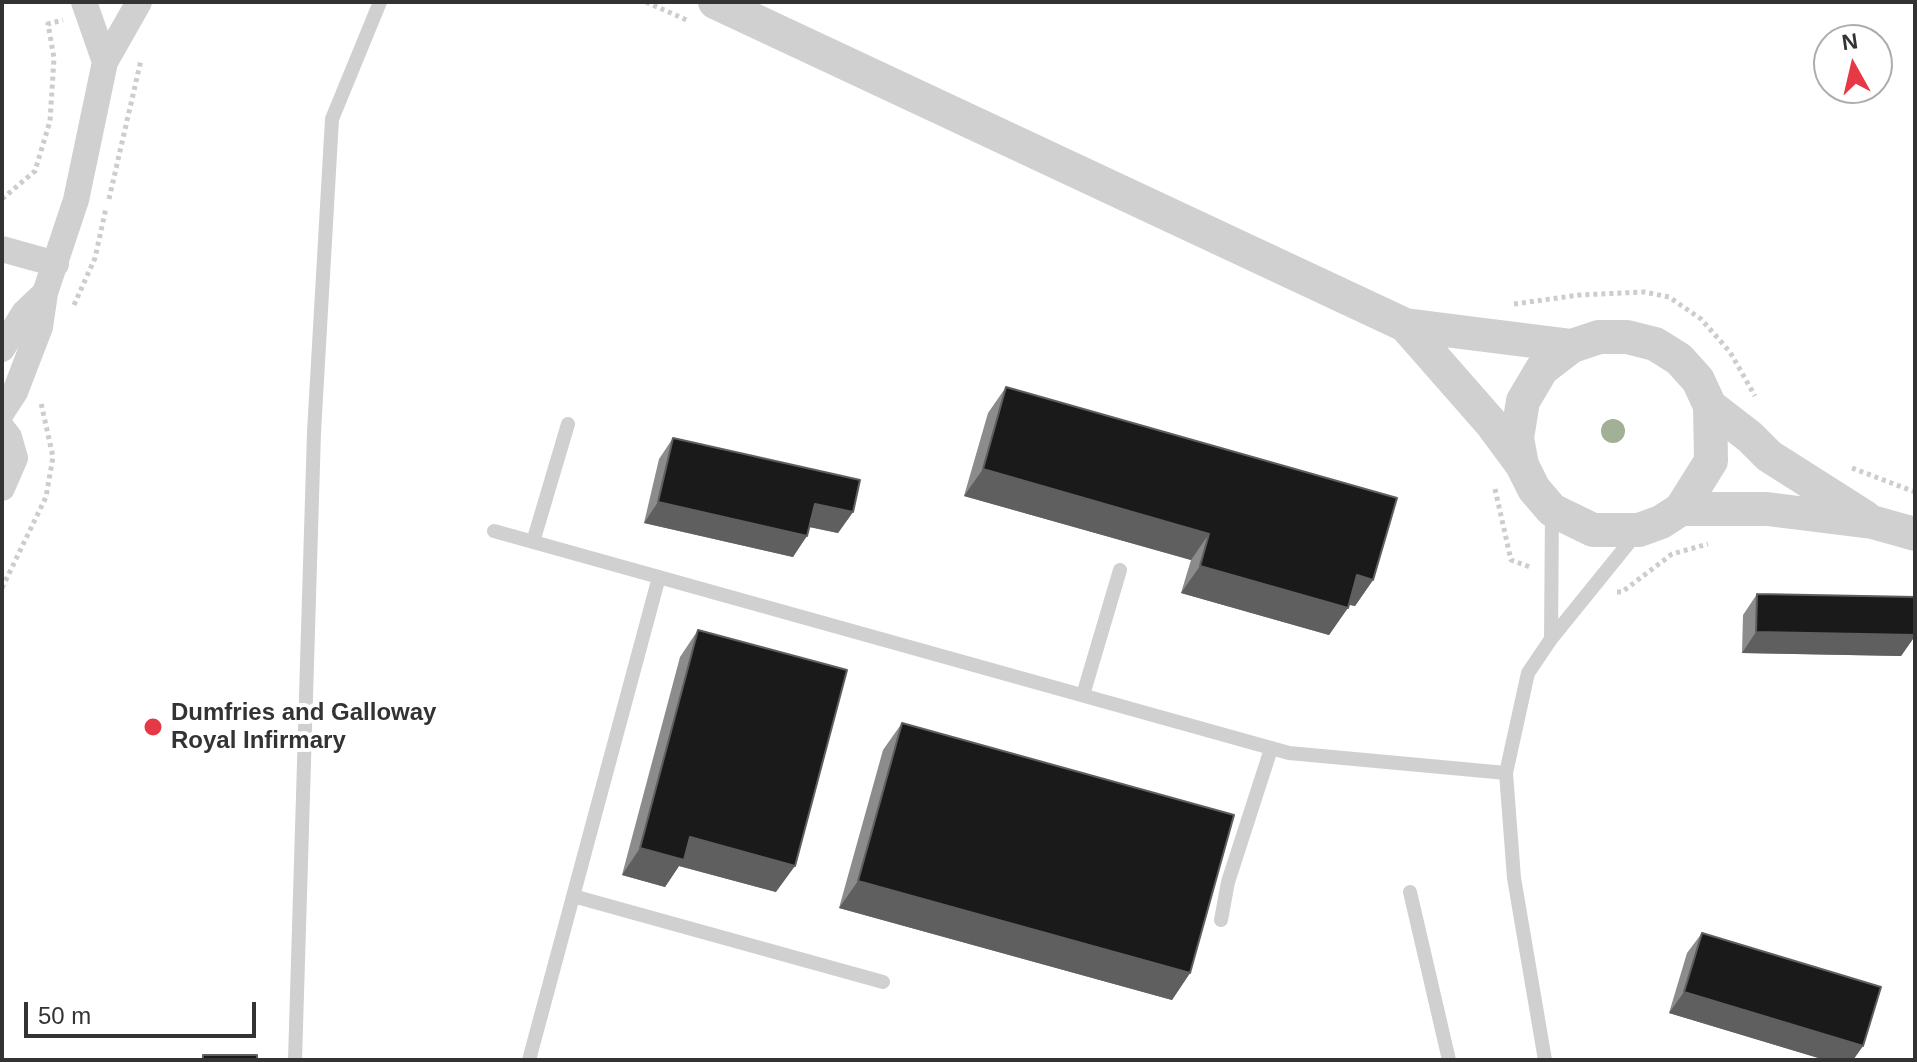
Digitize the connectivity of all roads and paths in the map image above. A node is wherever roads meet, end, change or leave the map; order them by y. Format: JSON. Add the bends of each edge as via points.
{"nodes":[{"id":1,"x":380,"y":2,"type":"edge"},
{"id":2,"x":715,"y":2,"type":"edge"},
{"id":3,"x":86,"y":7,"type":"edge"},
{"id":4,"x":136,"y":8,"type":"edge"},
{"id":5,"x":105,"y":62,"type":"junction"},
{"id":6,"x":2,"y":199,"type":"edge"},
{"id":7,"x":2,"y":249,"type":"edge"},
{"id":8,"x":56,"y":264,"type":"junction"},
{"id":9,"x":45,"y":293,"type":"junction"},
{"id":10,"x":73,"y":309,"type":"dead end"},
{"id":11,"x":1405,"y":325,"type":"junction"},
{"id":12,"x":1572,"y":346,"type":"junction"},
{"id":13,"x":2,"y":349,"type":"edge"},
{"id":14,"x":41,"y":393,"type":"dead end"},
{"id":15,"x":1710,"y":406,"type":"junction"},
{"id":16,"x":2,"y":412,"type":"edge"},
{"id":17,"x":568,"y":424,"type":"dead end"},
{"id":18,"x":2,"y":428,"type":"edge"},
{"id":19,"x":1522,"y":465,"type":"junction"},
{"id":20,"x":2,"y":488,"type":"edge"},
{"id":21,"x":1681,"y":509,"type":"junction"},
{"id":22,"x":1552,"y":510,"type":"junction"},
{"id":23,"x":1872,"y":522,"type":"junction"},
{"id":24,"x":1639,"y":530,"type":"junction"},
{"id":25,"x":494,"y":531,"type":"dead end"},
{"id":26,"x":1915,"y":534,"type":"edge"},
{"id":27,"x":533,"y":542,"type":"junction"},
{"id":28,"x":1120,"y":570,"type":"dead end"},
{"id":29,"x":659,"y":577,"type":"junction"},
{"id":30,"x":2,"y":588,"type":"edge"},
{"id":31,"x":1551,"y":639,"type":"junction"},
{"id":32,"x":1083,"y":695,"type":"junction"},
{"id":33,"x":1271,"y":749,"type":"junction"},
{"id":34,"x":1506,"y":773,"type":"junction"},
{"id":35,"x":1410,"y":892,"type":"dead end"},
{"id":36,"x":573,"y":896,"type":"junction"},
{"id":37,"x":1221,"y":920,"type":"dead end"},
{"id":38,"x":883,"y":982,"type":"dead end"},
{"id":39,"x":295,"y":1060,"type":"edge"},
{"id":40,"x":529,"y":1060,"type":"edge"},
{"id":41,"x":1449,"y":1060,"type":"edge"},
{"id":42,"x":1545,"y":1060,"type":"edge"}],
"edges":[{"from":1,"to":39,"type":"lane","via":[[332,119],[314,432]]},
{"from":2,"to":11,"type":"street"},
{"from":3,"to":5,"type":"street"},
{"from":3,"to":6,"type":"path","via":[[48,24],[54,58],[50,121],[35,171]]},
{"from":4,"to":5,"type":"street"},
{"from":4,"to":10,"type":"path","via":[[154,27],[144,47],[95,258]]},
{"from":5,"to":8,"type":"street","via":[[76,200]]},
{"from":7,"to":8,"type":"street"},
{"from":8,"to":9,"type":"street"},
{"from":9,"to":13,"type":"street","via":[[24,313]]},
{"from":9,"to":16,"type":"street","via":[[40,327]]},
{"from":11,"to":12,"type":"street"},
{"from":11,"to":19,"type":"street"},
{"from":12,"to":15,"type":"street","via":[[1599,337],[1655,344],[1698,380]]},
{"from":12,"to":19,"type":"street","via":[[1542,369],[1523,401],[1517,438]]},
{"from":14,"to":30,"type":"path","via":[[53,457],[46,497]]},
{"from":15,"to":21,"type":"street","via":[[1711,461]]},
{"from":15,"to":23,"type":"street","via":[[1769,456]]},
{"from":17,"to":27,"type":"lane"},
{"from":18,"to":20,"type":"street","via":[[15,458]]},
{"from":19,"to":22,"type":"street"},
{"from":21,"to":23,"type":"street","via":[[1767,509]]},
{"from":21,"to":24,"type":"street"},
{"from":22,"to":24,"type":"street","via":[[1593,530]]},
{"from":22,"to":31,"type":"lane"},
{"from":23,"to":26,"type":"street"},
{"from":24,"to":31,"type":"lane"},
{"from":25,"to":27,"type":"lane"},
{"from":27,"to":29,"type":"lane"},
{"from":28,"to":32,"type":"lane"},
{"from":29,"to":32,"type":"lane"},
{"from":29,"to":36,"type":"lane"},
{"from":31,"to":34,"type":"lane","via":[[1528,673]]},
{"from":32,"to":33,"type":"lane"},
{"from":33,"to":34,"type":"lane"},
{"from":33,"to":37,"type":"lane"},
{"from":34,"to":42,"type":"lane","via":[[1514,878]]},
{"from":35,"to":41,"type":"lane"},
{"from":36,"to":38,"type":"lane"},
{"from":36,"to":40,"type":"lane"}]}
